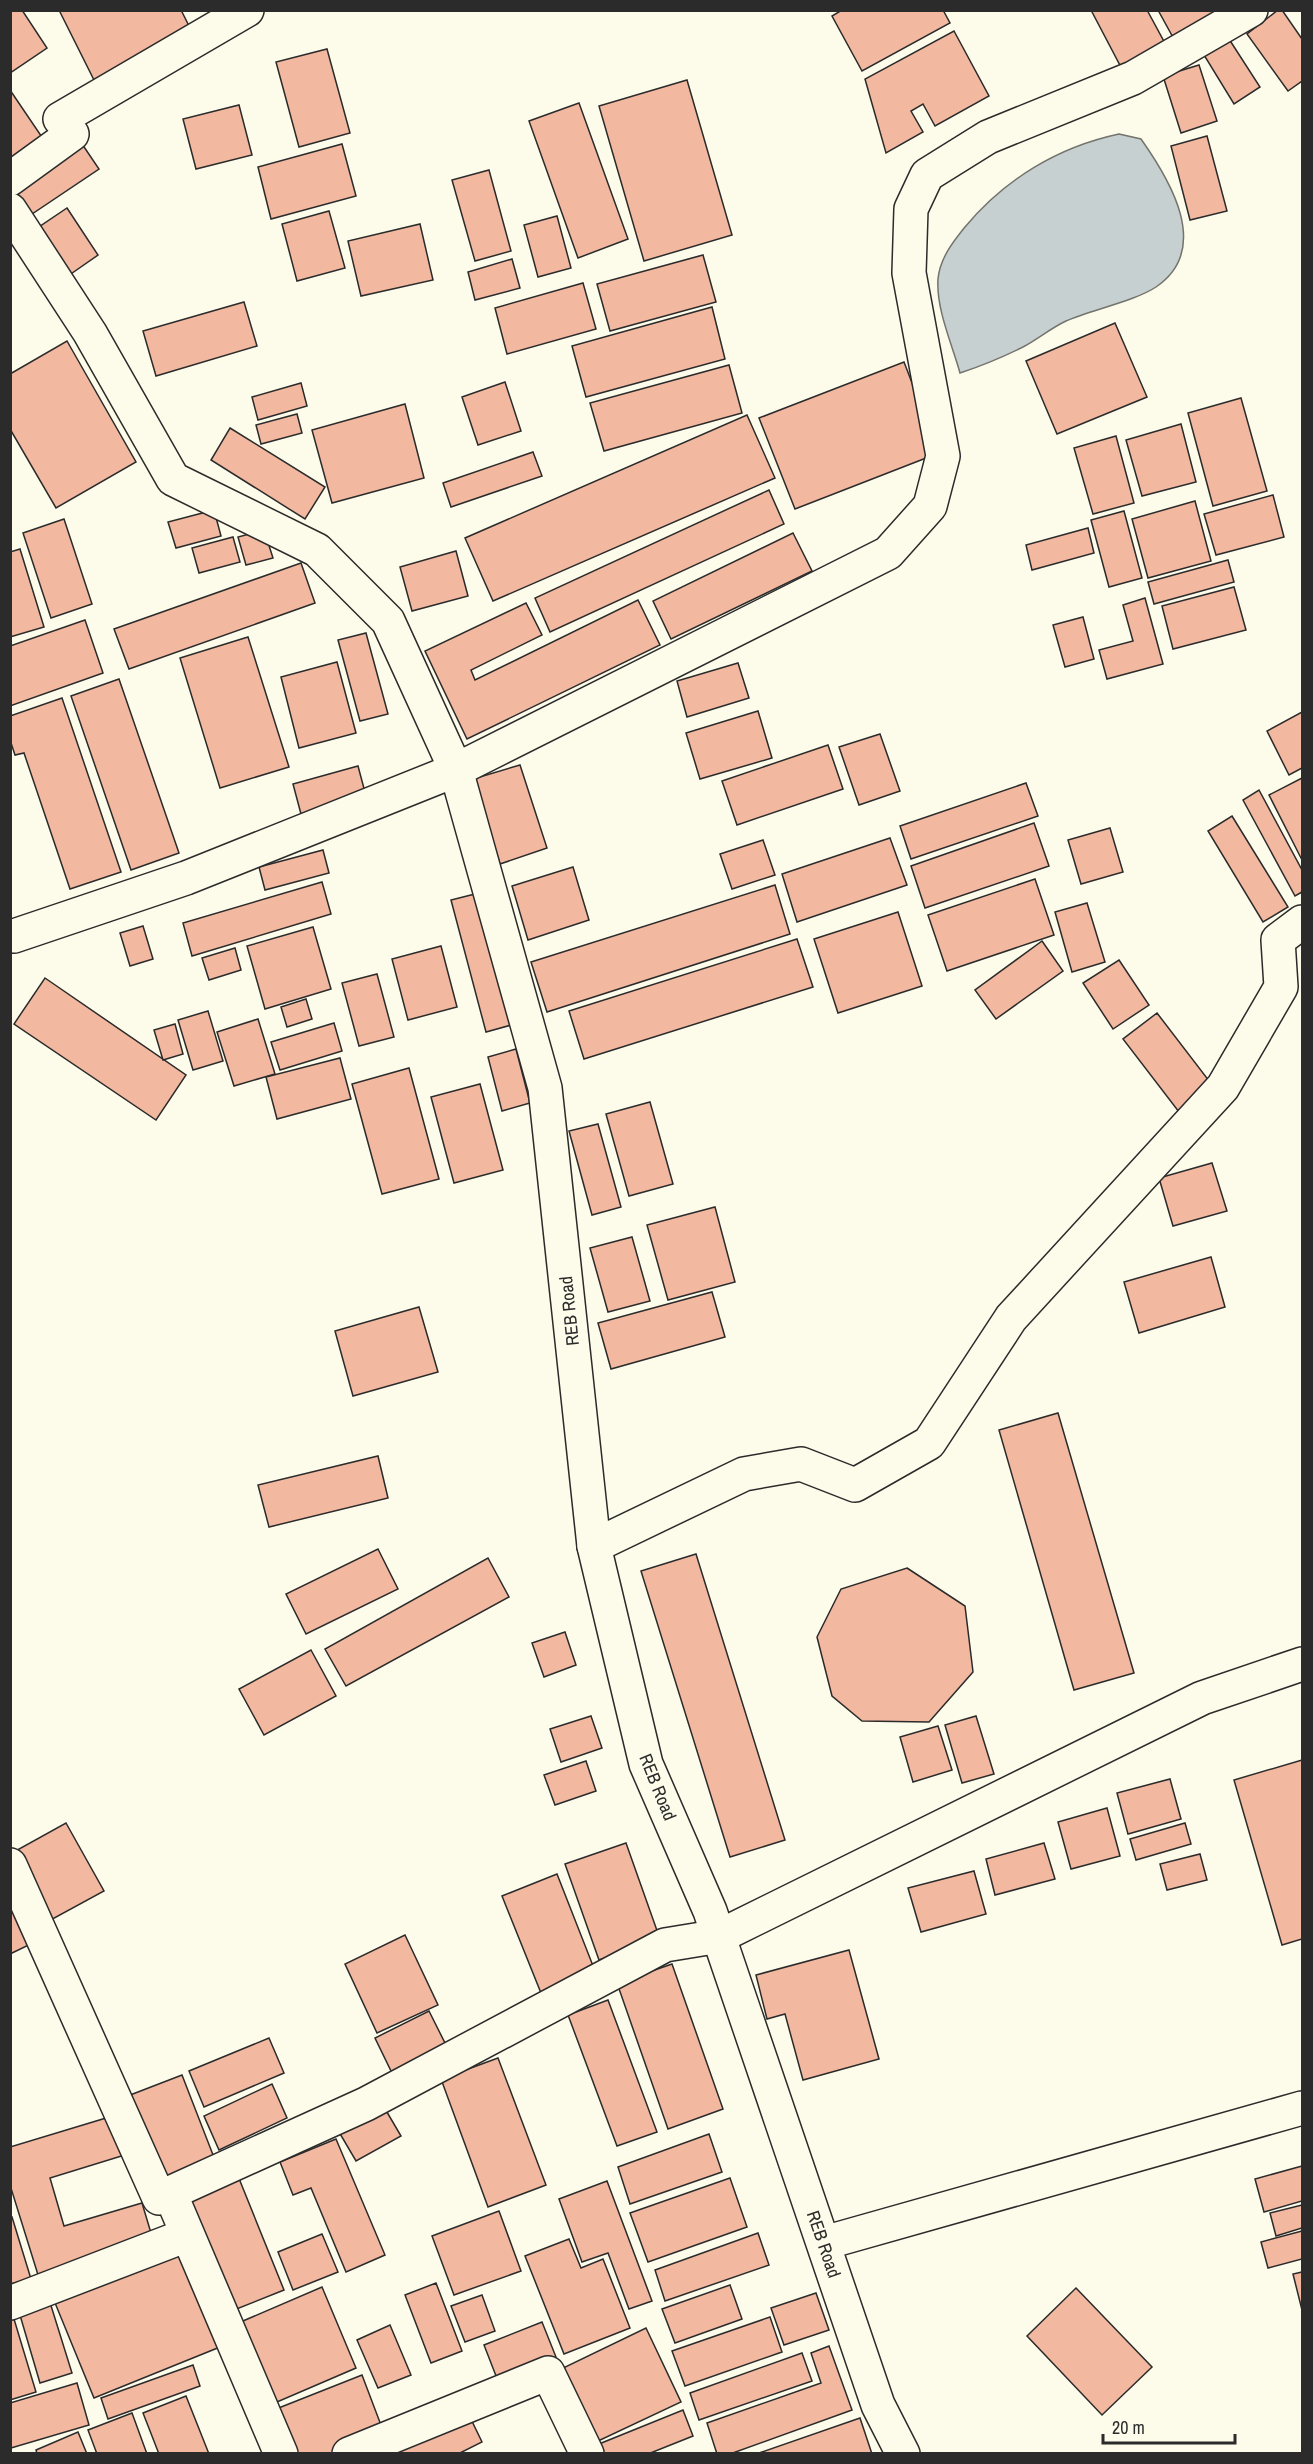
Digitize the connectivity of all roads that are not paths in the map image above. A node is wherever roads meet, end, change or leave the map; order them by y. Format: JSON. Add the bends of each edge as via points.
{"nodes":[{"id":1,"x":247,"y":10,"type":"edge"},
{"id":2,"x":1251,"y":10,"type":"edge"},
{"id":3,"x":10,"y":179,"type":"edge"},
{"id":4,"x":10,"y":210,"type":"edge"},
{"id":5,"x":456,"y":770,"type":"junction"},
{"id":6,"x":1302,"y":922,"type":"edge"},
{"id":7,"x":14,"y":936,"type":"dead end"},
{"id":8,"x":594,"y":1546,"type":"junction"},
{"id":9,"x":1302,"y":1664,"type":"edge"},
{"id":10,"x":10,"y":1864,"type":"edge"},
{"id":11,"x":720,"y":1936,"type":"junction"},
{"id":12,"x":1302,"y":2108,"type":"edge"},
{"id":13,"x":170,"y":2193,"type":"junction"},
{"id":14,"x":187,"y":2235,"type":"junction"},
{"id":15,"x":824,"y":2243,"type":"junction"},
{"id":16,"x":10,"y":2303,"type":"edge"},
{"id":17,"x":281,"y":2454,"type":"edge"},
{"id":18,"x":349,"y":2454,"type":"edge"},
{"id":19,"x":587,"y":2454,"type":"edge"},
{"id":20,"x":903,"y":2454,"type":"edge"}],
"edges":[{"from":1,"to":3,"type":"street","via":[[60,119],[72,134]]},
{"from":2,"to":5,"type":"street","via":[[1133,78],[988,137],[927,175],[911,209],[909,273],[943,456],[930,506],[888,553]]},
{"from":4,"to":5,"type":"street","name":"REB Road","via":[[90,333],[174,479],[317,550],[388,621]]},
{"from":5,"to":7,"type":"street","via":[[186,878]]},
{"from":5,"to":8,"type":"street","name":"REB Road","via":[[545,1088]]},
{"from":6,"to":8,"type":"street","via":[[1278,939],[1281,987],[1223,1088],[1011,1318],[929,1443],[855,1485],[801,1464],[744,1474]]},
{"from":8,"to":11,"type":"street","name":"REB Road","via":[[646,1764]]},
{"from":9,"to":11,"type":"street","via":[[1202,1698]]},
{"from":10,"to":13,"type":"street","via":[[159,2198]]},
{"from":11,"to":13,"type":"street","via":[[665,1945],[366,2104]]},
{"from":11,"to":15,"type":"street","name":"REB Road"},
{"from":12,"to":15,"type":"street"},
{"from":13,"to":14,"type":"street"},
{"from":14,"to":16,"type":"street"},
{"from":14,"to":17,"type":"street"},
{"from":15,"to":20,"type":"street","name":"REB Road","via":[[878,2405]]},
{"from":18,"to":19,"type":"street","via":[[548,2373]]}]}
